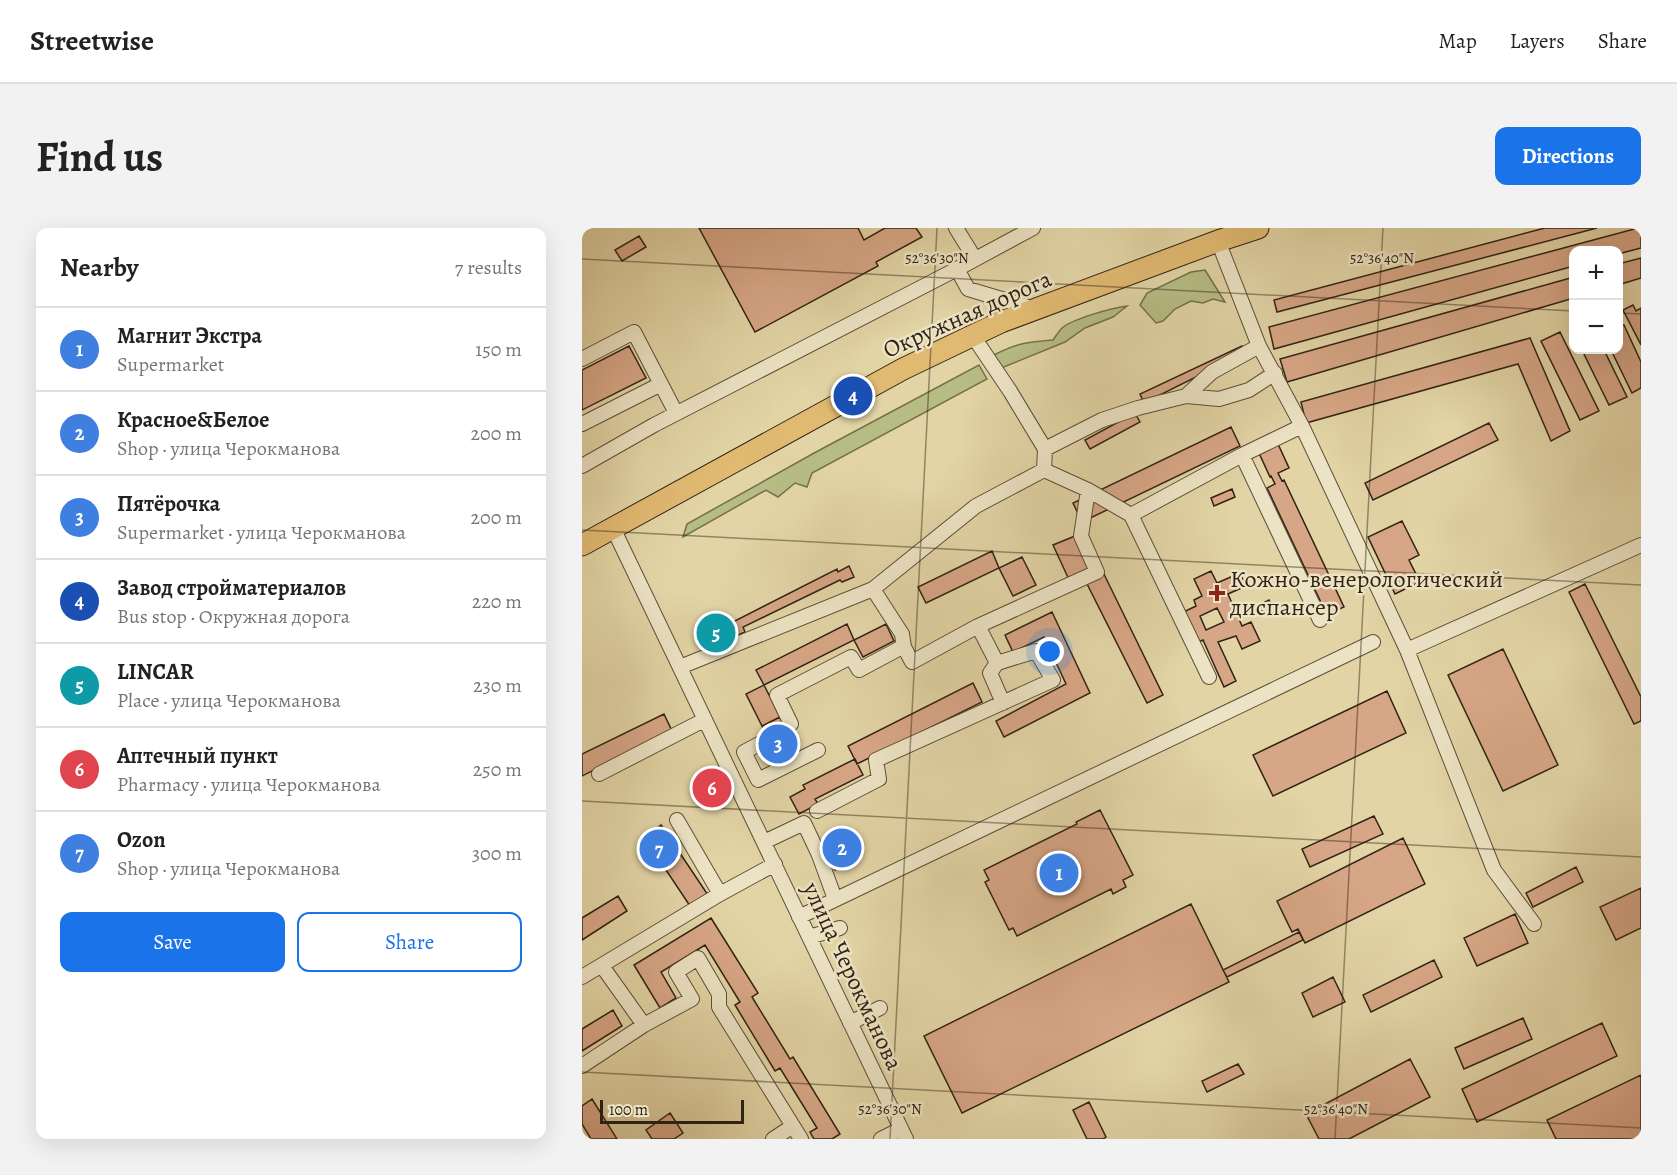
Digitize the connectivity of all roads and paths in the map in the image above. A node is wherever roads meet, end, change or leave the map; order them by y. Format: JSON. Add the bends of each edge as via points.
{"nodes":[{"id":1,"x":956,"y":228,"type":"edge"},
{"id":2,"x":1033,"y":228,"type":"edge"},
{"id":3,"x":1258,"y":228,"type":"edge"},
{"id":4,"x":1218,"y":241,"type":"junction"},
{"id":5,"x":975,"y":259,"type":"junction"},
{"id":6,"x":957,"y":269,"type":"junction"},
{"id":7,"x":1035,"y":309,"type":"junction"},
{"id":8,"x":973,"y":336,"type":"junction"},
{"id":9,"x":1259,"y":346,"type":"junction"},
{"id":10,"x":582,"y":358,"type":"edge"},
{"id":11,"x":1275,"y":374,"type":"junction"},
{"id":12,"x":661,"y":384,"type":"junction"},
{"id":13,"x":1186,"y":396,"type":"junction"},
{"id":14,"x":676,"y":413,"type":"junction"},
{"id":15,"x":582,"y":424,"type":"edge"},
{"id":16,"x":1302,"y":426,"type":"junction"},
{"id":17,"x":1045,"y":448,"type":"junction"},
{"id":18,"x":1242,"y":455,"type":"junction"},
{"id":19,"x":582,"y":466,"type":"edge"},
{"id":20,"x":1044,"y":471,"type":"junction"},
{"id":21,"x":1088,"y":490,"type":"junction"},
{"id":22,"x":1131,"y":515,"type":"junction"},
{"id":23,"x":613,"y":528,"type":"junction"},
{"id":24,"x":1641,"y":544,"type":"edge"},
{"id":25,"x":582,"y":545,"type":"edge"},
{"id":26,"x":873,"y":589,"type":"junction"},
{"id":27,"x":1320,"y":620,"type":"dead end"},
{"id":28,"x":978,"y":626,"type":"junction"},
{"id":29,"x":1373,"y":642,"type":"dead end"},
{"id":30,"x":904,"y":646,"type":"junction"},
{"id":31,"x":1407,"y":650,"type":"junction"},
{"id":32,"x":997,"y":663,"type":"junction"},
{"id":33,"x":680,"y":667,"type":"junction"},
{"id":34,"x":1209,"y":677,"type":"dead end"},
{"id":35,"x":1003,"y":703,"type":"junction"},
{"id":36,"x":704,"y":720,"type":"junction"},
{"id":37,"x":791,"y":724,"type":"dead end"},
{"id":38,"x":763,"y":742,"type":"dead end"},
{"id":39,"x":818,"y":750,"type":"dead end"},
{"id":40,"x":599,"y":774,"type":"dead end"},
{"id":41,"x":758,"y":780,"type":"junction"},
{"id":42,"x":737,"y":785,"type":"junction"},
{"id":43,"x":817,"y":811,"type":"dead end"},
{"id":44,"x":677,"y":820,"type":"dead end"},
{"id":45,"x":764,"y":842,"type":"junction"},
{"id":46,"x":775,"y":864,"type":"junction"},
{"id":47,"x":720,"y":894,"type":"junction"},
{"id":48,"x":835,"y":899,"type":"junction"},
{"id":49,"x":800,"y":917,"type":"junction"},
{"id":50,"x":1534,"y":924,"type":"dead end"},
{"id":51,"x":840,"y":928,"type":"dead end"},
{"id":52,"x":809,"y":936,"type":"junction"},
{"id":53,"x":602,"y":966,"type":"junction"},
{"id":54,"x":582,"y":977,"type":"edge"},
{"id":55,"x":880,"y":1008,"type":"dead end"},
{"id":56,"x":850,"y":1023,"type":"junction"},
{"id":57,"x":644,"y":1025,"type":"junction"},
{"id":58,"x":582,"y":1066,"type":"edge"},
{"id":59,"x":793,"y":1126,"type":"junction"},
{"id":60,"x":903,"y":1134,"type":"edge"},
{"id":61,"x":773,"y":1139,"type":"edge"},
{"id":62,"x":801,"y":1139,"type":"edge"},
{"id":63,"x":881,"y":1139,"type":"edge"}],
"edges":[{"from":1,"to":5,"type":"street"},
{"from":2,"to":5,"type":"street"},
{"from":3,"to":4,"type":"highway","name":"Окружная дорога"},
{"from":4,"to":7,"type":"highway","name":"Окружная дорога"},
{"from":4,"to":9,"type":"street"},
{"from":5,"to":6,"type":"street"},
{"from":6,"to":7,"type":"street","via":[[968,289]]},
{"from":6,"to":14,"type":"street"},
{"from":7,"to":8,"type":"highway","name":"Окружная дорога"},
{"from":8,"to":17,"type":"street"},
{"from":8,"to":23,"type":"highway","name":"Окружная дорога","via":[[903,369]]},
{"from":9,"to":11,"type":"street"},
{"from":9,"to":13,"type":"street","via":[[1212,372]]},
{"from":10,"to":12,"type":"street","via":[[634,332]]},
{"from":11,"to":13,"type":"street","via":[[1249,390],[1219,399]]},
{"from":11,"to":16,"type":"street"},
{"from":12,"to":14,"type":"street"},
{"from":12,"to":15,"type":"street"},
{"from":13,"to":17,"type":"street","via":[[1102,420]]},
{"from":14,"to":19,"type":"street"},
{"from":16,"to":18,"type":"street"},
{"from":16,"to":31,"type":"street"},
{"from":17,"to":20,"type":"street"},
{"from":18,"to":22,"type":"street"},
{"from":18,"to":27,"type":"street"},
{"from":20,"to":21,"type":"street"},
{"from":20,"to":26,"type":"street","via":[[976,506]]},
{"from":21,"to":22,"type":"street"},
{"from":21,"to":28,"type":"street","via":[[1081,536],[1097,572]]},
{"from":22,"to":34,"type":"street"},
{"from":23,"to":25,"type":"highway","name":"Окружная дорога"},
{"from":23,"to":33,"type":"street","name":"улица Черокманова"},
{"from":24,"to":31,"type":"street"},
{"from":26,"to":30,"type":"street","via":[[902,634]]},
{"from":26,"to":33,"type":"street"},
{"from":28,"to":30,"type":"street","via":[[912,662]]},
{"from":28,"to":32,"type":"street"},
{"from":29,"to":48,"type":"street"},
{"from":30,"to":37,"type":"street","via":[[859,670],[850,657],[777,695]]},
{"from":31,"to":50,"type":"street","via":[[1494,870]]},
{"from":32,"to":35,"type":"street","via":[[990,673]]},
{"from":32,"to":35,"type":"street","via":[[1036,651],[1053,680]]},
{"from":33,"to":36,"type":"street","name":"улица Черокманова"},
{"from":35,"to":43,"type":"street","via":[[876,760],[879,779]]},
{"from":36,"to":40,"type":"street"},
{"from":36,"to":42,"type":"street","name":"улица Черокманова"},
{"from":38,"to":41,"type":"street","via":[[744,752]]},
{"from":39,"to":41,"type":"street"},
{"from":41,"to":42,"type":"street"},
{"from":42,"to":45,"type":"street","name":"улица Черокманова"},
{"from":44,"to":47,"type":"street"},
{"from":45,"to":46,"type":"street","name":"улица Черокманова"},
{"from":45,"to":48,"type":"street","via":[[804,823]]},
{"from":46,"to":47,"type":"street","name":"улица Черокманова"},
{"from":46,"to":49,"type":"street","name":"улица Черокманова"},
{"from":47,"to":53,"type":"street","name":"улица Черокманова"},
{"from":48,"to":49,"type":"street"},
{"from":49,"to":52,"type":"street","name":"улица Черокманова"},
{"from":51,"to":52,"type":"street"},
{"from":52,"to":56,"type":"street","name":"улица Черокманова"},
{"from":53,"to":54,"type":"street","name":"улица Черокманова"},
{"from":53,"to":57,"type":"street"},
{"from":55,"to":56,"type":"street"},
{"from":56,"to":60,"type":"street","name":"улица Черокманова"},
{"from":57,"to":58,"type":"street"},
{"from":57,"to":59,"type":"street","via":[[692,999],[676,972],[698,958],[719,994],[719,1007]]},
{"from":59,"to":61,"type":"street"},
{"from":59,"to":62,"type":"street"},
{"from":60,"to":63,"type":"street"}]}
